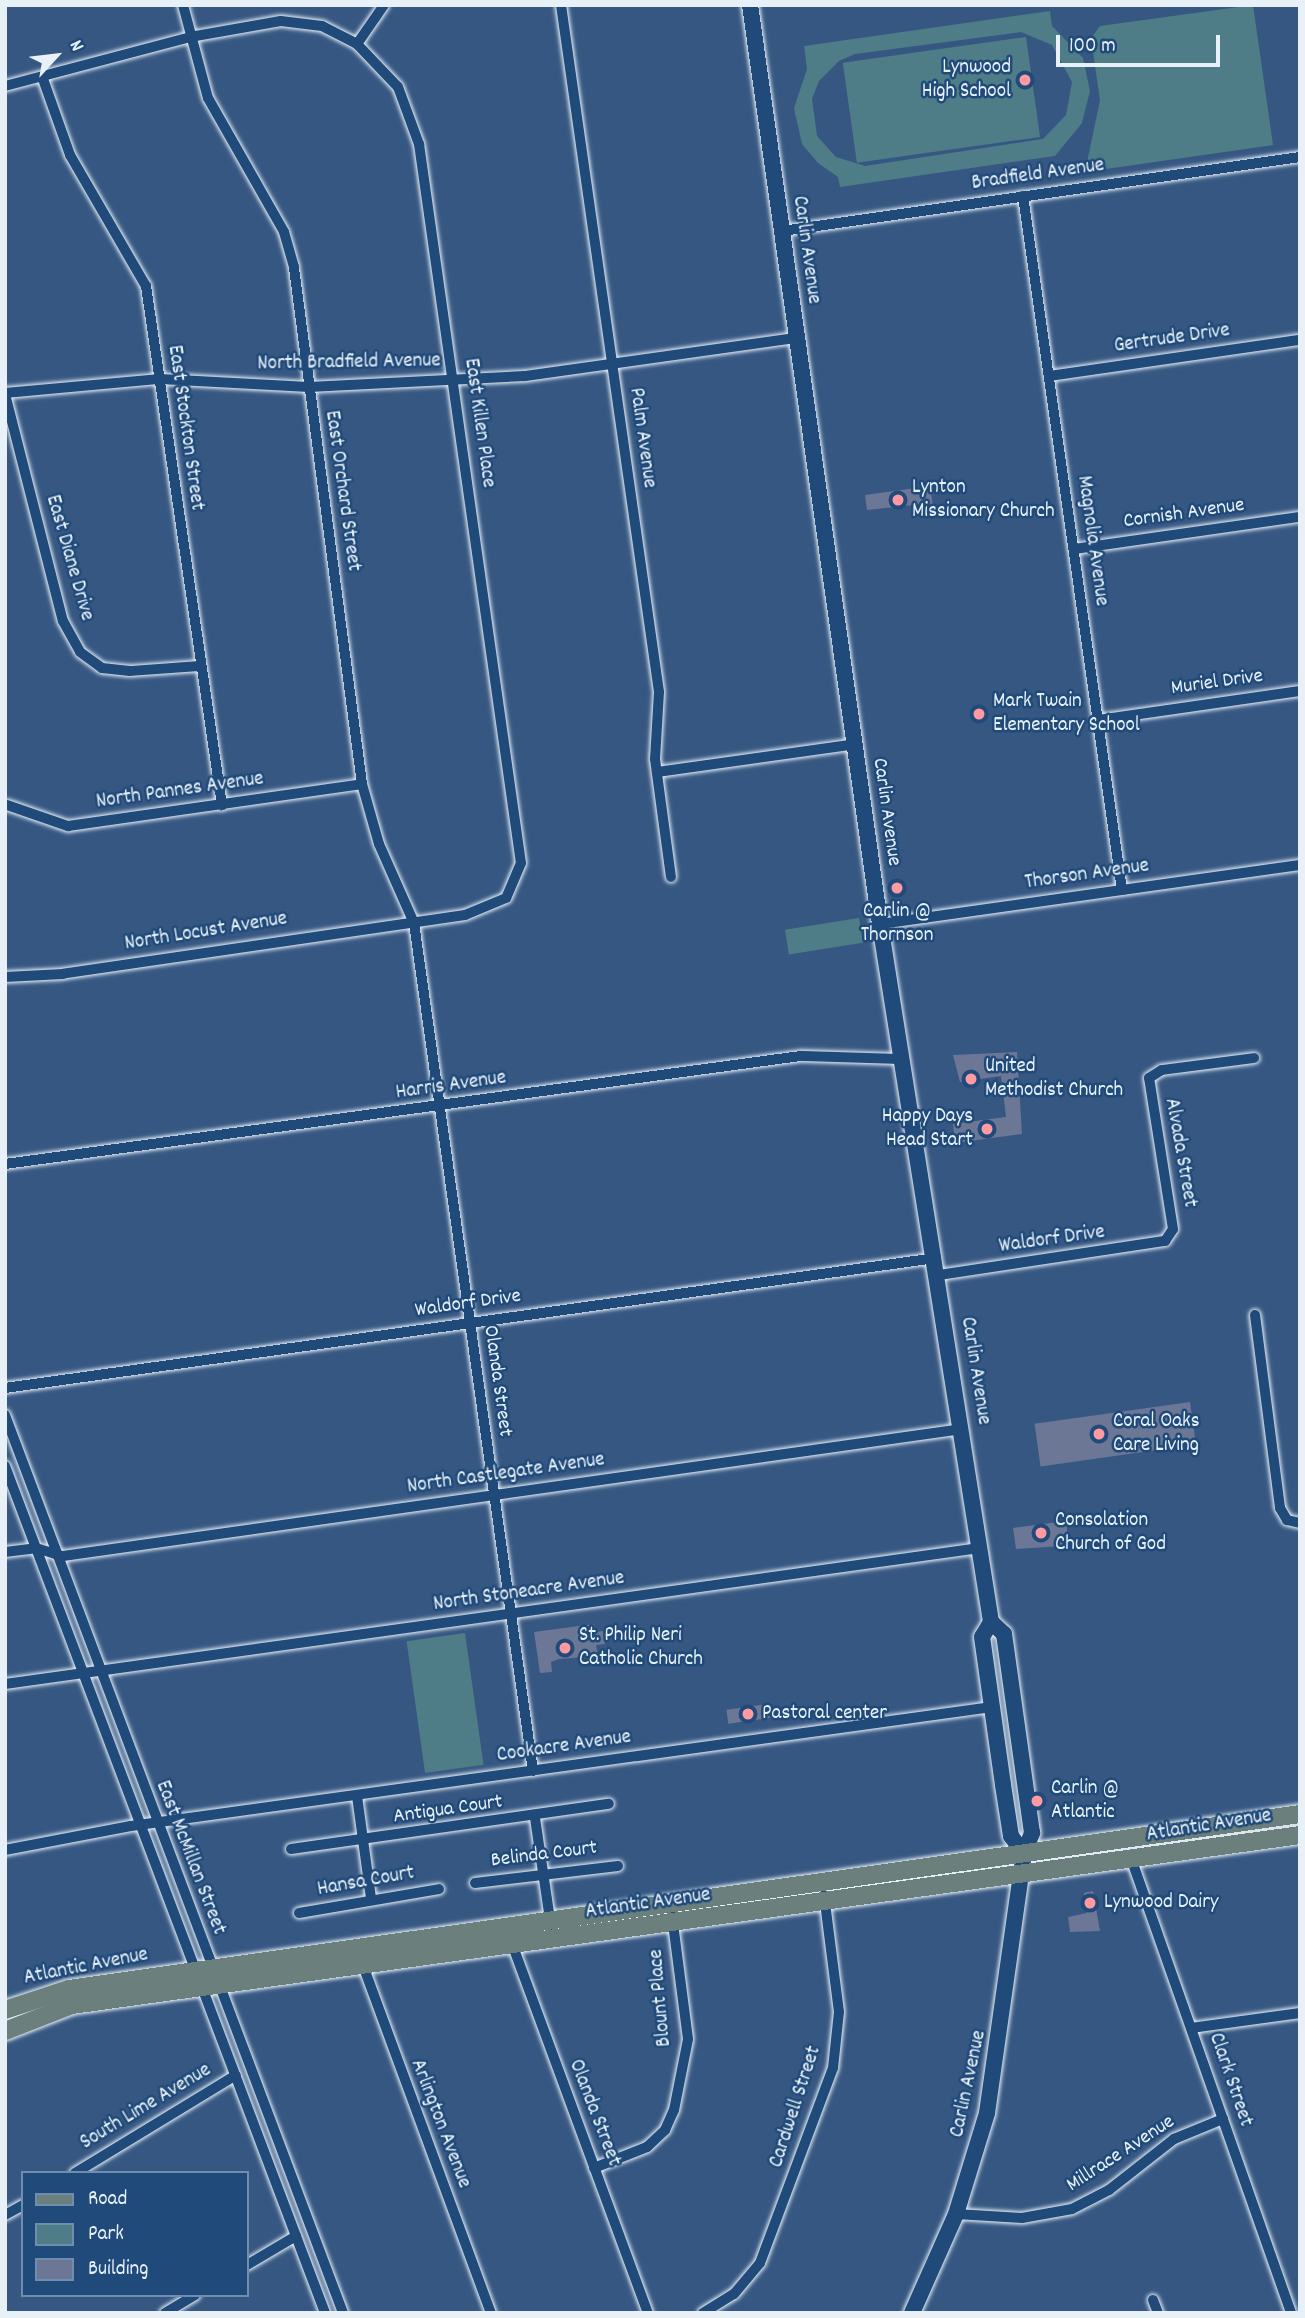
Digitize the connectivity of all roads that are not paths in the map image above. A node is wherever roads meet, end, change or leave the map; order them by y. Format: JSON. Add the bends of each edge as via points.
{"nodes":[{"id":1,"x":183,"y":5,"type":"edge"},
{"id":2,"x":384,"y":5,"type":"edge"},
{"id":3,"x":561,"y":5,"type":"edge"},
{"id":4,"x":750,"y":5,"type":"edge"},
{"id":5,"x":190,"y":37,"type":"junction"},
{"id":6,"x":357,"y":44,"type":"junction"},
{"id":7,"x":43,"y":79,"type":"junction"},
{"id":8,"x":5,"y":86,"type":"edge"},
{"id":9,"x":1300,"y":157,"type":"edge"},
{"id":10,"x":1023,"y":196,"type":"junction"},
{"id":11,"x":782,"y":231,"type":"junction"},
{"id":12,"x":797,"y":338,"type":"junction"},
{"id":13,"x":1300,"y":340,"type":"edge"},
{"id":14,"x":612,"y":364,"type":"junction"},
{"id":15,"x":1049,"y":376,"type":"junction"},
{"id":16,"x":160,"y":379,"type":"junction"},
{"id":17,"x":453,"y":381,"type":"junction"},
{"id":18,"x":309,"y":387,"type":"junction"},
{"id":19,"x":5,"y":394,"type":"edge"},
{"id":20,"x":1300,"y":517,"type":"edge"},
{"id":21,"x":1074,"y":549,"type":"junction"},
{"id":22,"x":198,"y":666,"type":"junction"},
{"id":23,"x":1300,"y":691,"type":"edge"},
{"id":24,"x":1098,"y":720,"type":"junction"},
{"id":25,"x":855,"y":744,"type":"junction"},
{"id":26,"x":657,"y":772,"type":"junction"},
{"id":27,"x":362,"y":784,"type":"junction"},
{"id":28,"x":222,"y":805,"type":"junction"},
{"id":29,"x":6,"y":806,"type":"edge"},
{"id":30,"x":1300,"y":865,"type":"edge"},
{"id":31,"x":671,"y":877,"type":"dead end"},
{"id":32,"x":1122,"y":890,"type":"junction"},
{"id":33,"x":414,"y":923,"type":"junction"},
{"id":34,"x":880,"y":924,"type":"junction"},
{"id":35,"x":5,"y":977,"type":"edge"},
{"id":36,"x":423,"y":996,"type":"joint"},
{"id":37,"x":1254,"y":1058,"type":"dead end"},
{"id":38,"x":903,"y":1059,"type":"junction"},
{"id":39,"x":439,"y":1107,"type":"junction"},
{"id":40,"x":5,"y":1164,"type":"edge"},
{"id":41,"x":1169,"y":1238,"type":"joint"},
{"id":42,"x":937,"y":1267,"type":"junction"},
{"id":43,"x":1255,"y":1315,"type":"dead end"},
{"id":44,"x":470,"y":1323,"type":"junction"},
{"id":45,"x":5,"y":1388,"type":"edge"},
{"id":46,"x":5,"y":1415,"type":"edge"},
{"id":47,"x":962,"y":1429,"type":"junction"},
{"id":48,"x":5,"y":1466,"type":"edge"},
{"id":49,"x":494,"y":1495,"type":"junction"},
{"id":50,"x":1300,"y":1523,"type":"edge"},
{"id":51,"x":36,"y":1548,"type":"junction"},
{"id":52,"x":980,"y":1548,"type":"junction"},
{"id":53,"x":5,"y":1552,"type":"edge"},
{"id":54,"x":55,"y":1553,"type":"junction"},
{"id":55,"x":511,"y":1614,"type":"junction"},
{"id":56,"x":991,"y":1622,"type":"junction"},
{"id":57,"x":100,"y":1671,"type":"junction"},
{"id":58,"x":84,"y":1673,"type":"junction"},
{"id":59,"x":5,"y":1684,"type":"edge"},
{"id":60,"x":992,"y":1707,"type":"junction"},
{"id":61,"x":533,"y":1771,"type":"junction"},
{"id":62,"x":357,"y":1796,"type":"junction"},
{"id":63,"x":609,"y":1804,"type":"dead end"},
{"id":64,"x":1300,"y":1814,"type":"edge"},
{"id":65,"x":535,"y":1818,"type":"junction"},
{"id":66,"x":157,"y":1824,"type":"junction"},
{"id":67,"x":141,"y":1825,"type":"junction"},
{"id":68,"x":1300,"y":1835,"type":"edge"},
{"id":69,"x":363,"y":1842,"type":"junction"},
{"id":70,"x":291,"y":1849,"type":"dead end"},
{"id":71,"x":5,"y":1850,"type":"edge"},
{"id":72,"x":1024,"y":1853,"type":"junction"},
{"id":73,"x":1132,"y":1861,"type":"junction"},
{"id":74,"x":618,"y":1866,"type":"dead end"},
{"id":75,"x":543,"y":1874,"type":"junction"},
{"id":76,"x":1024,"y":1877,"type":"junction"},
{"id":77,"x":822,"y":1882,"type":"junction"},
{"id":78,"x":475,"y":1883,"type":"dead end"},
{"id":79,"x":439,"y":1889,"type":"dead end"},
{"id":80,"x":370,"y":1898,"type":"junction"},
{"id":81,"x":670,"y":1903,"type":"junction"},
{"id":82,"x":825,"y":1903,"type":"junction"},
{"id":83,"x":299,"y":1913,"type":"dead end"},
{"id":84,"x":550,"y":1920,"type":"junction"},
{"id":85,"x":673,"y":1924,"type":"junction"},
{"id":86,"x":509,"y":1926,"type":"junction"},
{"id":87,"x":553,"y":1940,"type":"junction"},
{"id":88,"x":512,"y":1945,"type":"junction"},
{"id":89,"x":359,"y":1947,"type":"junction"},
{"id":90,"x":362,"y":1966,"type":"junction"},
{"id":91,"x":208,"y":1978,"type":"junction"},
{"id":92,"x":5,"y":2010,"type":"edge"},
{"id":93,"x":1300,"y":2014,"type":"edge"},
{"id":94,"x":1191,"y":2028,"type":"junction"},
{"id":95,"x":5,"y":2031,"type":"edge"},
{"id":96,"x":236,"y":2075,"type":"junction"},
{"id":97,"x":1223,"y":2119,"type":"junction"},
{"id":98,"x":594,"y":2168,"type":"junction"},
{"id":99,"x":78,"y":2171,"type":"edge"},
{"id":100,"x":21,"y":2206,"type":"edge"},
{"id":101,"x":956,"y":2214,"type":"junction"},
{"id":102,"x":5,"y":2215,"type":"edge"},
{"id":103,"x":296,"y":2236,"type":"junction"},
{"id":104,"x":248,"y":2264,"type":"edge"},
{"id":105,"x":192,"y":2297,"type":"edge"},
{"id":106,"x":1153,"y":2300,"type":"dead end"},
{"id":107,"x":165,"y":2313,"type":"edge"},
{"id":108,"x":325,"y":2313,"type":"edge"},
{"id":109,"x":343,"y":2313,"type":"edge"},
{"id":110,"x":491,"y":2313,"type":"edge"},
{"id":111,"x":648,"y":2313,"type":"edge"},
{"id":112,"x":703,"y":2313,"type":"edge"},
{"id":113,"x":912,"y":2313,"type":"edge"},
{"id":114,"x":1158,"y":2313,"type":"edge"},
{"id":115,"x":1291,"y":2313,"type":"edge"}],
"edges":[{"from":1,"to":5,"type":"street","name":"East Orchard Street"},
{"from":2,"to":6,"type":"street"},
{"from":3,"to":14,"type":"street","name":"Palm Avenue"},
{"from":4,"to":11,"type":"street","name":"Carlin Avenue"},
{"from":5,"to":6,"type":"street","name":"East Killen Place","via":[[281,20],[322,26]]},
{"from":5,"to":7,"type":"street","name":"East Killen Place"},
{"from":5,"to":18,"type":"street","name":"East Orchard Street","via":[[218,119],[290,245]]},
{"from":6,"to":17,"type":"street","name":"East Killen Place","via":[[398,87],[413,124]]},
{"from":7,"to":8,"type":"street","name":"East Killen Place"},
{"from":7,"to":16,"type":"street","name":"East Stockton Street","via":[[70,155],[146,286]]},
{"from":9,"to":10,"type":"street","name":"Bradfield Avenue"},
{"from":10,"to":11,"type":"street","name":"Bradfield Avenue"},
{"from":10,"to":15,"type":"street","name":"Magnolia Avenue"},
{"from":11,"to":12,"type":"street","name":"Carlin Avenue"},
{"from":12,"to":14,"type":"street"},
{"from":12,"to":25,"type":"street","name":"Carlin Avenue"},
{"from":13,"to":15,"type":"street","name":"Gertrude Drive"},
{"from":14,"to":17,"type":"street","name":"North Bradfield Avenue"},
{"from":14,"to":26,"type":"street","name":"Palm Avenue","via":[[659,692]]},
{"from":15,"to":21,"type":"street","name":"Magnolia Avenue"},
{"from":16,"to":18,"type":"street","name":"North Bradfield Avenue"},
{"from":16,"to":19,"type":"street","name":"North Bradfield Avenue"},
{"from":16,"to":22,"type":"street","name":"East Stockton Street"},
{"from":17,"to":18,"type":"street","name":"North Bradfield Avenue"},
{"from":17,"to":33,"type":"street","name":"East Killen Place","via":[[521,863],[514,887],[494,907]]},
{"from":18,"to":27,"type":"street","name":"East Orchard Street"},
{"from":19,"to":22,"type":"street","name":"East Diane Drive","via":[[64,621],[80,652],[102,667],[130,671]]},
{"from":20,"to":21,"type":"street","name":"Cornish Avenue"},
{"from":21,"to":24,"type":"street","name":"Magnolia Avenue"},
{"from":22,"to":28,"type":"street","name":"East Stockton Street"},
{"from":23,"to":24,"type":"street","name":"Muriel Drive"},
{"from":24,"to":32,"type":"street","name":"Magnolia Avenue"},
{"from":25,"to":26,"type":"street"},
{"from":25,"to":34,"type":"street","name":"Carlin Avenue"},
{"from":26,"to":31,"type":"street","name":"Palm Avenue"},
{"from":27,"to":28,"type":"street","name":"North Pannes Avenue"},
{"from":27,"to":33,"type":"street","name":"East Orchard Street","via":[[379,844]]},
{"from":28,"to":29,"type":"street","name":"North Pannes Avenue","via":[[68,826]]},
{"from":30,"to":32,"type":"street","name":"Thorson Avenue"},
{"from":32,"to":34,"type":"street","name":"Thorson Avenue"},
{"from":33,"to":35,"type":"street","name":"North Locust Avenue","via":[[63,974]]},
{"from":33,"to":36,"type":"street","name":"East Orchard Street"},
{"from":34,"to":38,"type":"street","name":"Carlin Avenue"},
{"from":36,"to":39,"type":"street","name":"Olanda Street"},
{"from":37,"to":41,"type":"street","name":"Alvada Street","via":[[1152,1074],[1148,1083],[1173,1230]]},
{"from":38,"to":39,"type":"street","name":"Harris Avenue","via":[[801,1056]]},
{"from":38,"to":42,"type":"street","name":"Carlin Avenue"},
{"from":39,"to":40,"type":"street","name":"Harris Avenue"},
{"from":39,"to":44,"type":"street","name":"Olanda Street"},
{"from":41,"to":42,"type":"street","name":"Waldorf Drive","via":[[1149,1245]]},
{"from":42,"to":44,"type":"street","name":"Waldorf Drive"},
{"from":42,"to":47,"type":"street","name":"Carlin Avenue"},
{"from":43,"to":50,"type":"street","via":[[1280,1508],[1287,1520]]},
{"from":44,"to":45,"type":"street","name":"Waldorf Drive"},
{"from":44,"to":49,"type":"street","name":"Olanda Street"},
{"from":46,"to":54,"type":"street","name":"East McMillan Street"},
{"from":47,"to":49,"type":"street","name":"North Castlegate Avenue"},
{"from":47,"to":52,"type":"street","name":"Carlin Avenue"},
{"from":48,"to":51,"type":"street","name":"East McMillan Street"},
{"from":49,"to":54,"type":"street","name":"North Castlegate Avenue"},
{"from":49,"to":55,"type":"street","name":"Olanda Street"},
{"from":51,"to":53,"type":"street"},
{"from":51,"to":54,"type":"street"},
{"from":51,"to":58,"type":"street","name":"East McMillan Street"},
{"from":52,"to":55,"type":"street","name":"North Stoneacre Avenue"},
{"from":52,"to":56,"type":"street","name":"Carlin Avenue"},
{"from":54,"to":57,"type":"street","name":"East McMillan Street"},
{"from":55,"to":57,"type":"street","name":"North Stoneacre Avenue"},
{"from":55,"to":61,"type":"street","name":"Olanda Street"},
{"from":56,"to":60,"type":"street","name":"Carlin Avenue","via":[[982,1637]]},
{"from":56,"to":72,"type":"street","name":"Carlin Avenue","via":[[1004,1634],[1032,1833]]},
{"from":57,"to":58,"type":"street","name":"North Stoneacre Avenue"},
{"from":57,"to":66,"type":"street","name":"East McMillan Street"},
{"from":58,"to":59,"type":"street","name":"North Stoneacre Avenue"},
{"from":58,"to":67,"type":"street","name":"East McMillan Street"},
{"from":60,"to":61,"type":"street","name":"Cookacre Avenue"},
{"from":60,"to":72,"type":"street","name":"Carlin Avenue","via":[[1011,1836]]},
{"from":61,"to":62,"type":"street","name":"Cookacre Avenue"},
{"from":62,"to":66,"type":"street","name":"Cookacre Avenue"},
{"from":62,"to":69,"type":"street"},
{"from":63,"to":65,"type":"street","name":"Antigua Court"},
{"from":64,"to":72,"type":"main road","name":"Atlantic Avenue"},
{"from":65,"to":69,"type":"street","name":"Antigua Court"},
{"from":65,"to":75,"type":"street"},
{"from":66,"to":67,"type":"street","name":"Cookacre Avenue"},
{"from":66,"to":91,"type":"street","name":"East McMillan Street"},
{"from":67,"to":71,"type":"street","name":"Cookacre Avenue"},
{"from":67,"to":91,"type":"street","name":"East McMillan Street"},
{"from":68,"to":73,"type":"main road","name":"Atlantic Avenue"},
{"from":69,"to":70,"type":"street","name":"Antigua Court"},
{"from":69,"to":80,"type":"street"},
{"from":72,"to":76,"type":"street","name":"Carlin Avenue"},
{"from":72,"to":77,"type":"main road","name":"Atlantic Avenue"},
{"from":73,"to":76,"type":"main road","name":"Atlantic Avenue"},
{"from":73,"to":94,"type":"street","name":"Clark Street"},
{"from":74,"to":75,"type":"street","name":"Belinda Court"},
{"from":75,"to":78,"type":"street","name":"Belinda Court"},
{"from":75,"to":84,"type":"street"},
{"from":76,"to":82,"type":"main road","name":"Atlantic Avenue"},
{"from":76,"to":101,"type":"street","name":"Carlin Avenue","via":[[991,2092]]},
{"from":77,"to":81,"type":"main road","name":"Atlantic Avenue"},
{"from":77,"to":82,"type":"street","name":"Cardwell Street"},
{"from":79,"to":80,"type":"street","name":"Hansa Court"},
{"from":80,"to":83,"type":"street","name":"Hansa Court"},
{"from":81,"to":84,"type":"main road","name":"Atlantic Avenue"},
{"from":81,"to":85,"type":"street","name":"Blount Place"},
{"from":82,"to":85,"type":"main road","name":"Atlantic Avenue"},
{"from":82,"to":112,"type":"street","name":"Cardwell Street","via":[[839,2012],[833,2068],[768,2246],[739,2288]]},
{"from":84,"to":86,"type":"main road","name":"Atlantic Avenue"},
{"from":84,"to":87,"type":"street"},
{"from":85,"to":87,"type":"main road","name":"Atlantic Avenue"},
{"from":85,"to":98,"type":"street","name":"Blount Place","via":[[688,2039],[670,2120],[647,2147]]},
{"from":86,"to":88,"type":"street","name":"Olanda Street"},
{"from":86,"to":89,"type":"main road","name":"Atlantic Avenue"},
{"from":87,"to":88,"type":"main road","name":"Atlantic Avenue"},
{"from":88,"to":90,"type":"main road","name":"Atlantic Avenue"},
{"from":88,"to":98,"type":"street","name":"Olanda Street"},
{"from":89,"to":90,"type":"street","name":"Arlington Avenue"},
{"from":89,"to":91,"type":"main road","name":"Atlantic Avenue"},
{"from":90,"to":91,"type":"main road","name":"Atlantic Avenue"},
{"from":90,"to":110,"type":"street","name":"Arlington Avenue"},
{"from":91,"to":92,"type":"main road","name":"Atlantic Avenue","via":[[55,1992]]},
{"from":91,"to":95,"type":"main road","name":"Atlantic Avenue","via":[[72,2005]]},
{"from":91,"to":96,"type":"street","name":"East McMillan Street"},
{"from":91,"to":109,"type":"street","name":"East McMillan Street"},
{"from":93,"to":94,"type":"street"},
{"from":94,"to":97,"type":"street","name":"Clark Street"},
{"from":96,"to":99,"type":"street","name":"South Lime Avenue"},
{"from":96,"to":103,"type":"street","name":"East McMillan Street"},
{"from":97,"to":101,"type":"street","name":"Millrace Avenue","via":[[1174,2138],[1109,2190],[1072,2209],[1022,2218]]},
{"from":97,"to":115,"type":"street","name":"Clark Street"},
{"from":98,"to":111,"type":"street","name":"Olanda Street"},
{"from":100,"to":102,"type":"street"},
{"from":101,"to":113,"type":"street","name":"Carlin Avenue"},
{"from":103,"to":104,"type":"street"},
{"from":103,"to":108,"type":"street","name":"East McMillan Street"},
{"from":105,"to":107,"type":"street"},
{"from":106,"to":114,"type":"street"}]}
